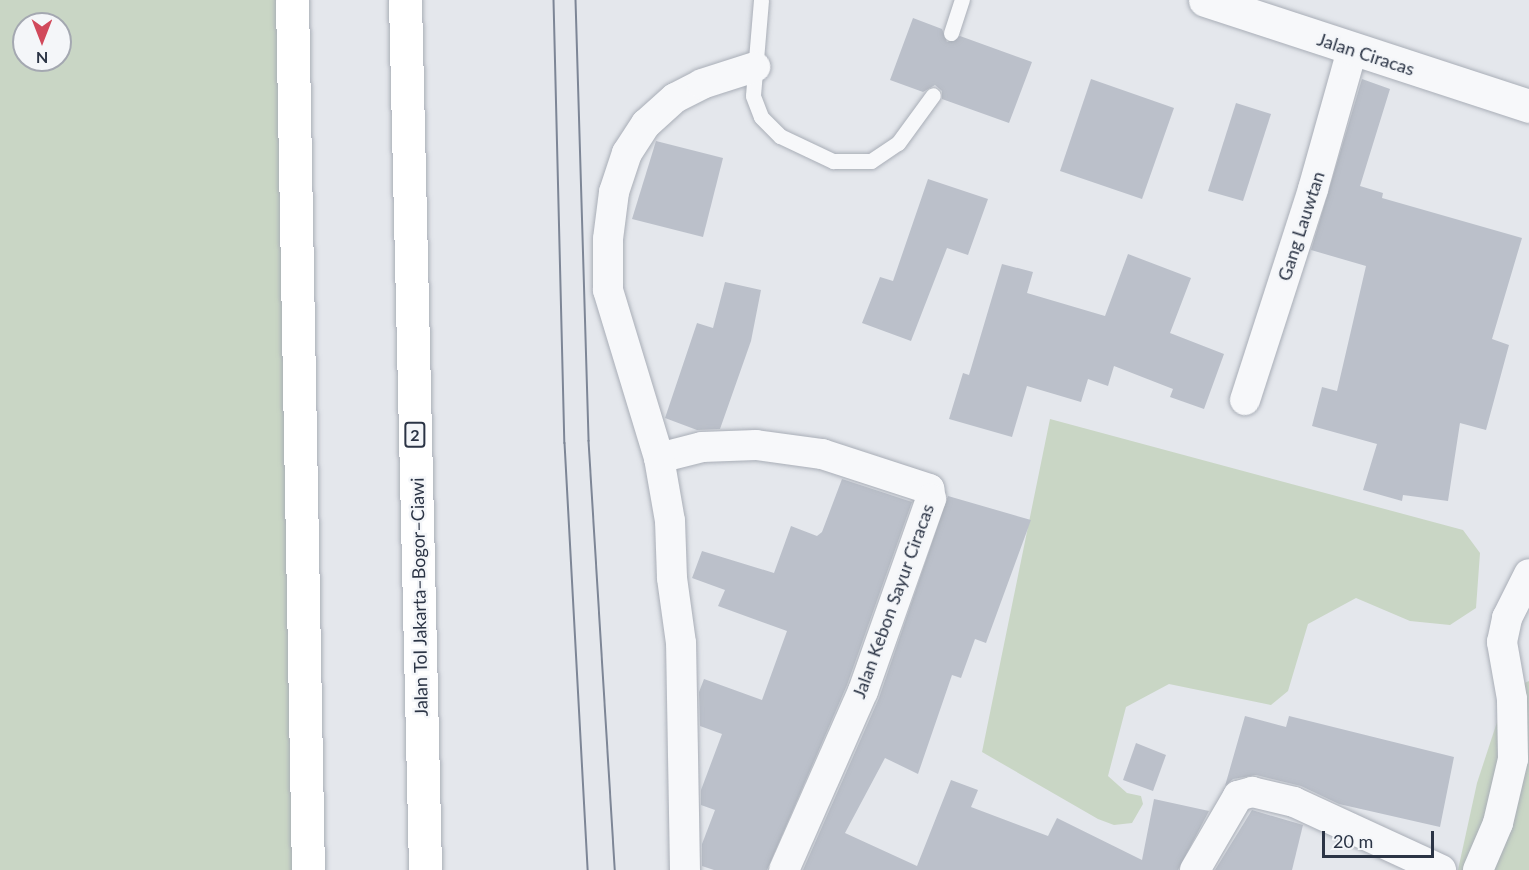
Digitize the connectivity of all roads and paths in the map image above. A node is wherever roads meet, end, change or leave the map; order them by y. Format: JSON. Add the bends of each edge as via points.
{"nodes":[{"id":1,"x":292,"y":0,"type":"edge"},
{"id":2,"x":405,"y":0,"type":"edge"},
{"id":3,"x":761,"y":0,"type":"edge"},
{"id":4,"x":962,"y":0,"type":"edge"},
{"id":5,"x":1205,"y":0,"type":"edge"},
{"id":6,"x":951,"y":33,"type":"dead end"},
{"id":7,"x":1352,"y":50,"type":"junction"},
{"id":8,"x":755,"y":67,"type":"junction"},
{"id":9,"x":933,"y":96,"type":"dead end"},
{"id":10,"x":1529,"y":106,"type":"edge"},
{"id":11,"x":1245,"y":400,"type":"dead end"},
{"id":12,"x":659,"y":458,"type":"junction"},
{"id":13,"x":1529,"y":574,"type":"edge"},
{"id":14,"x":308,"y":870,"type":"edge"},
{"id":15,"x":425,"y":870,"type":"edge"},
{"id":16,"x":685,"y":870,"type":"edge"},
{"id":17,"x":784,"y":870,"type":"edge"},
{"id":18,"x":1195,"y":870,"type":"edge"},
{"id":19,"x":1440,"y":870,"type":"edge"},
{"id":20,"x":1478,"y":870,"type":"edge"}],
"edges":[{"from":1,"to":14,"type":"highway"},
{"from":2,"to":15,"type":"highway","name":"Jalan Tol Jakarta–Bogor–Ciawi","number":"2"},
{"from":3,"to":8,"type":"lane"},
{"from":4,"to":6,"type":"lane"},
{"from":5,"to":7,"type":"street","name":"Jalan Ciracas"},
{"from":7,"to":10,"type":"street","name":"Jalan Ciracas"},
{"from":7,"to":11,"type":"street","name":"Gang Lauwtan","via":[[1313,189]]},
{"from":8,"to":9,"type":"lane","via":[[753,96],[761,117],[780,136],[833,161],[871,161],[898,143]]},
{"from":8,"to":12,"type":"street","via":[[702,84],[675,98],[646,124],[627,153],[614,192],[608,239],[608,290]]},
{"from":12,"to":16,"type":"street","via":[[670,521],[672,578],[681,643]]},
{"from":12,"to":17,"type":"street","name":"Jalan Kebon Sayur Ciracas","via":[[702,447],[756,445],[822,454],[930,489],[931,500],[863,690]]},
{"from":13,"to":20,"type":"street","via":[[1507,618],[1502,642],[1512,699],[1513,759],[1498,823]]},
{"from":18,"to":19,"type":"street","via":[[1238,796],[1252,792],[1294,802]]}]}
